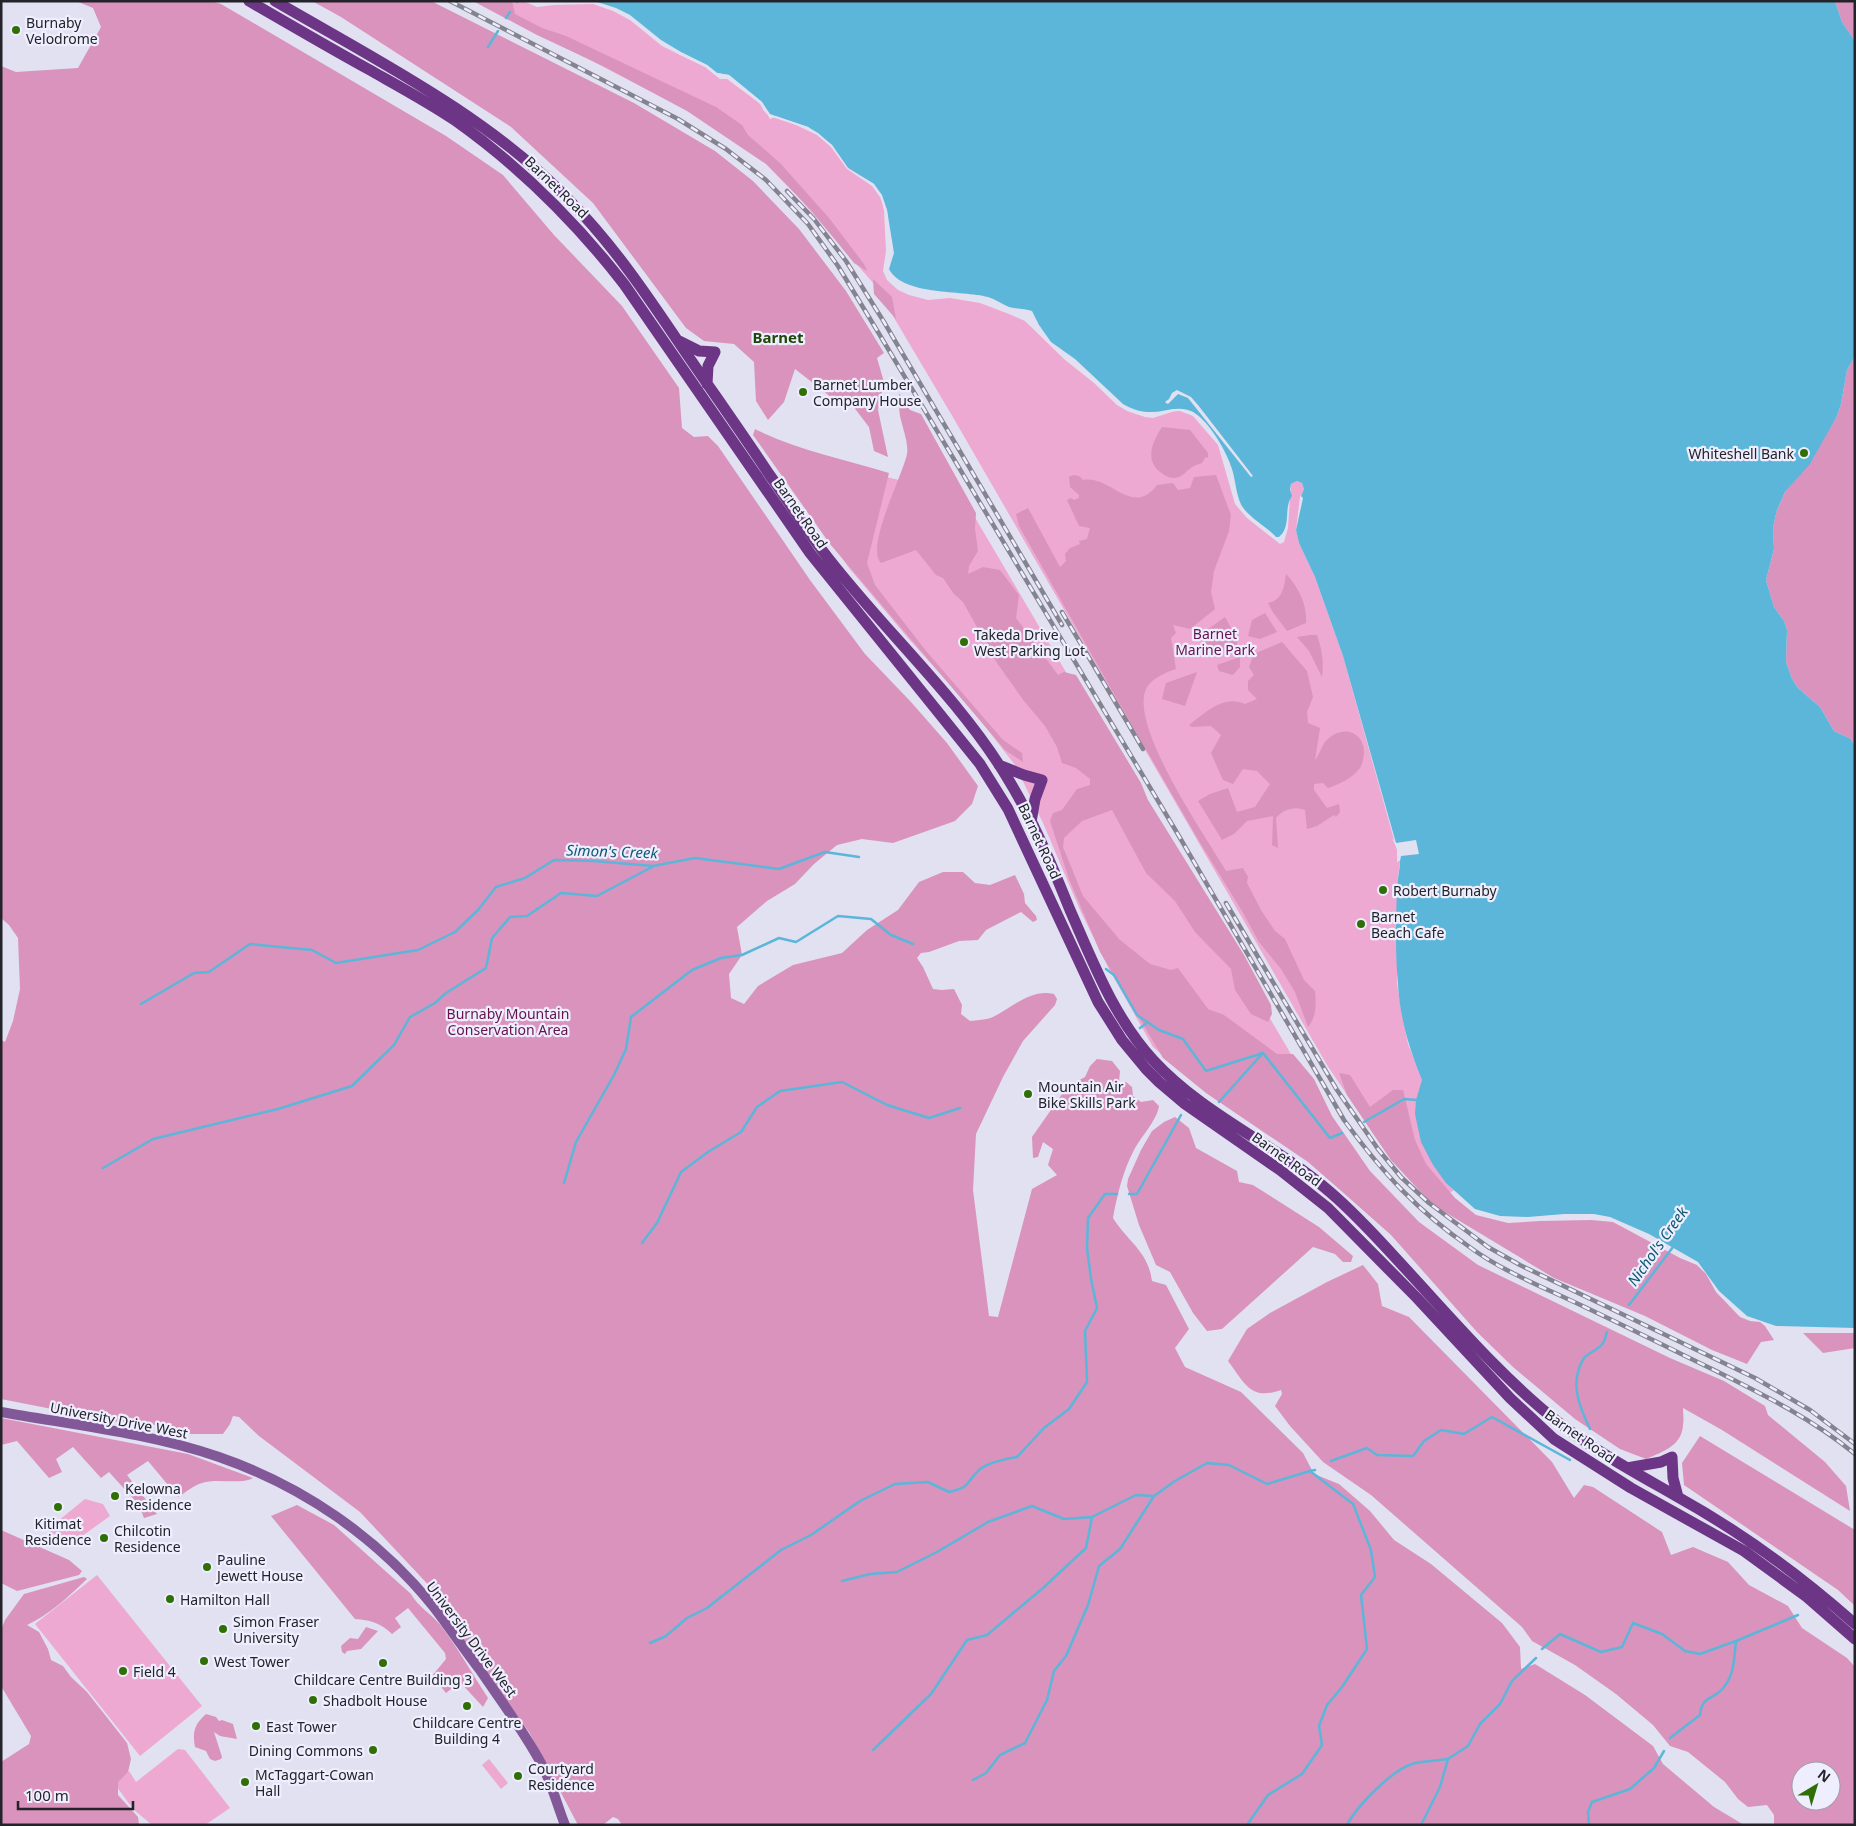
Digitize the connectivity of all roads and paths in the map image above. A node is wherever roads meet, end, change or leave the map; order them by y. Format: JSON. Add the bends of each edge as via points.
{"nodes":[{"id":1,"x":249,"y":1,"type":"edge"},
{"id":2,"x":275,"y":1,"type":"edge"},
{"id":3,"x":677,"y":340,"type":"junction"},
{"id":4,"x":707,"y":384,"type":"junction"},
{"id":5,"x":999,"y":765,"type":"junction"},
{"id":6,"x":1031,"y":822,"type":"junction"},
{"id":7,"x":1,"y":1412,"type":"edge"},
{"id":8,"x":1627,"y":1468,"type":"junction"},
{"id":9,"x":1678,"y":1496,"type":"junction"},
{"id":10,"x":1855,"y":1624,"type":"edge"},
{"id":11,"x":1855,"y":1639,"type":"edge"},
{"id":12,"x":565,"y":1825,"type":"edge"}],
"edges":[{"from":1,"to":11,"type":"main road","name":"Barnet Road","via":[[454,120],[526,176],[597,248],[810,553],[980,764],[1008,809],[1098,1002],[1122,1040],[1159,1082],[1328,1208],[1510,1398],[1554,1439],[1631,1488],[1744,1551],[1808,1597]]},
{"from":2,"to":3,"type":"main road","name":"Barnet Road","via":[[454,106],[534,167],[606,240]]},
{"from":3,"to":4,"type":"main road","name":"Barnet Road"},
{"from":3,"to":4,"type":"main road","via":[[699,351],[715,352],[708,366]]},
{"from":4,"to":5,"type":"main road","name":"Barnet Road","via":[[819,546],[858,596],[964,717]]},
{"from":5,"to":6,"type":"main road","name":"Barnet Road"},
{"from":5,"to":6,"type":"main road","via":[[1042,780]]},
{"from":6,"to":8,"type":"main road","name":"Barnet Road","via":[[1109,995],[1154,1062],[1191,1096],[1297,1166],[1330,1192],[1537,1405],[1584,1442]]},
{"from":7,"to":12,"type":"street","name":"University Drive West","via":[[186,1446],[269,1477],[306,1496],[359,1532],[432,1605],[520,1727],[542,1766]]},
{"from":8,"to":9,"type":"main road","name":"Barnet Road"},
{"from":8,"to":9,"type":"main road","via":[[1661,1462],[1672,1456]]},
{"from":9,"to":10,"type":"main road","name":"Barnet Road","via":[[1766,1552]]}]}
